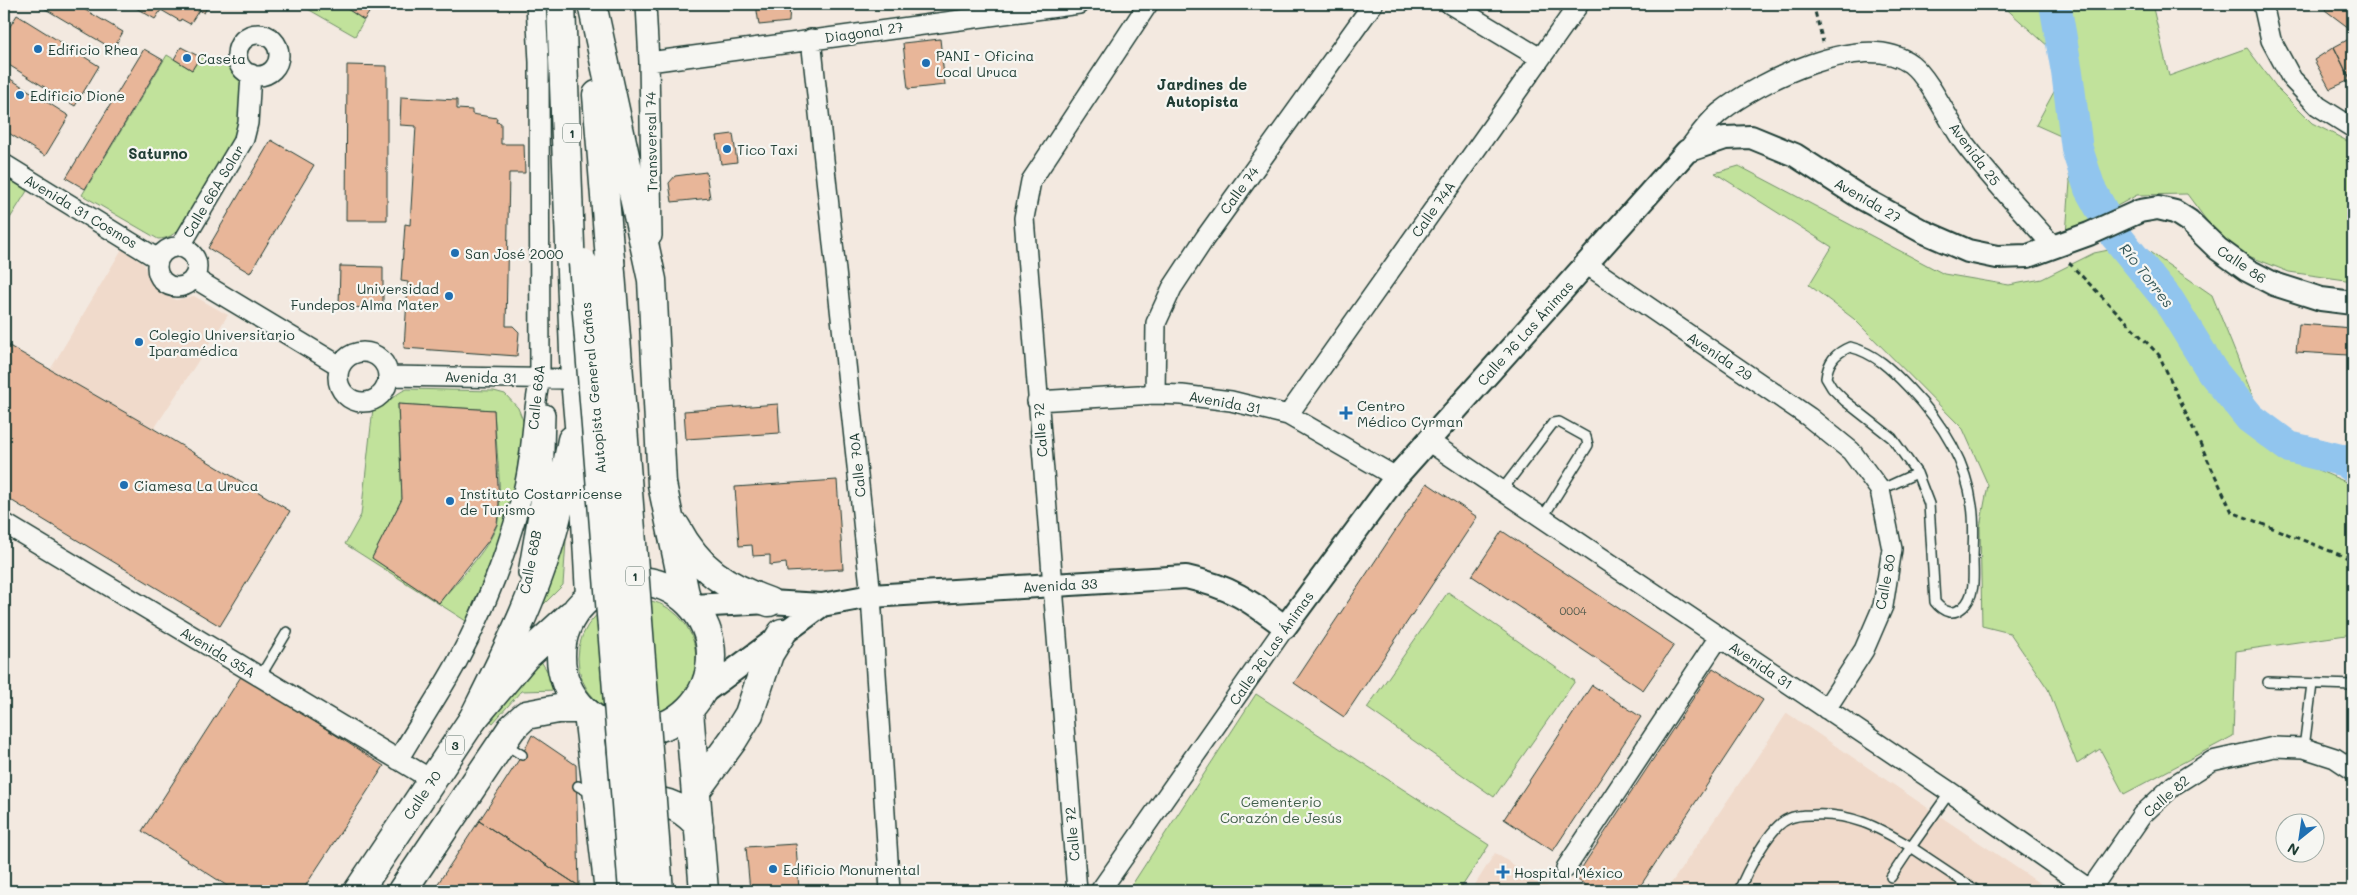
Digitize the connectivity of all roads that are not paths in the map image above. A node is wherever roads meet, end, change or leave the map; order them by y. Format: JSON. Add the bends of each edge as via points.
{"nodes":[{"id":1,"x":536,"y":4,"type":"edge"},
{"id":2,"x":562,"y":4,"type":"edge"},
{"id":3,"x":592,"y":4,"type":"edge"},
{"id":4,"x":646,"y":4,"type":"edge"},
{"id":5,"x":1079,"y":4,"type":"edge"},
{"id":6,"x":1148,"y":4,"type":"edge"},
{"id":7,"x":1373,"y":4,"type":"edge"},
{"id":8,"x":1450,"y":4,"type":"edge"},
{"id":9,"x":1579,"y":4,"type":"edge"},
{"id":10,"x":2263,"y":4,"type":"edge"},
{"id":11,"x":811,"y":39,"type":"junction"},
{"id":12,"x":1540,"y":58,"type":"junction"},
{"id":13,"x":1902,"y":59,"type":"joint"},
{"id":14,"x":650,"y":62,"type":"junction"},
{"id":15,"x":250,"y":74,"type":"dead end"},
{"id":16,"x":2353,"y":128,"type":"edge"},
{"id":17,"x":1688,"y":151,"type":"junction"},
{"id":18,"x":4,"y":164,"type":"edge"},
{"id":19,"x":2140,"y":211,"type":"joint"},
{"id":20,"x":2053,"y":246,"type":"junction"},
{"id":21,"x":180,"y":247,"type":"junction"},
{"id":22,"x":158,"y":258,"type":"junction"},
{"id":23,"x":1586,"y":264,"type":"junction"},
{"id":24,"x":194,"y":278,"type":"junction"},
{"id":25,"x":652,"y":280,"type":"junction"},
{"id":26,"x":2353,"y":303,"type":"edge"},
{"id":27,"x":340,"y":366,"type":"junction"},
{"id":28,"x":388,"y":376,"type":"junction"},
{"id":29,"x":540,"y":378,"type":"junction"},
{"id":30,"x":575,"y":379,"type":"junction"},
{"id":31,"x":1155,"y":394,"type":"junction"},
{"id":32,"x":1037,"y":401,"type":"junction"},
{"id":33,"x":578,"y":409,"type":"junction"},
{"id":34,"x":1288,"y":415,"type":"junction"},
{"id":35,"x":1428,"y":440,"type":"junction"},
{"id":36,"x":1851,"y":451,"type":"joint"},
{"id":37,"x":1916,"y":473,"type":"junction"},
{"id":38,"x":1396,"y":477,"type":"junction"},
{"id":39,"x":584,"y":483,"type":"junction"},
{"id":40,"x":662,"y":484,"type":"junction"},
{"id":41,"x":1502,"y":490,"type":"junction"},
{"id":42,"x":1880,"y":490,"type":"junction"},
{"id":43,"x":670,"y":516,"type":"junction"},
{"id":44,"x":1543,"y":518,"type":"junction"},
{"id":45,"x":4,"y":523,"type":"edge"},
{"id":46,"x":1051,"y":586,"type":"junction"},
{"id":47,"x":871,"y":596,"type":"junction"},
{"id":48,"x":690,"y":602,"type":"junction"},
{"id":49,"x":769,"y":602,"type":"junction"},
{"id":50,"x":581,"y":605,"type":"junction"},
{"id":51,"x":822,"y":605,"type":"junction"},
{"id":52,"x":518,"y":626,"type":"junction"},
{"id":53,"x":1285,"y":627,"type":"junction"},
{"id":54,"x":287,"y":632,"type":"dead end"},
{"id":55,"x":782,"y":633,"type":"junction"},
{"id":56,"x":1720,"y":637,"type":"junction"},
{"id":57,"x":260,"y":677,"type":"junction"},
{"id":58,"x":2268,"y":682,"type":"dead end"},
{"id":59,"x":2312,"y":684,"type":"junction"},
{"id":60,"x":2353,"y":685,"type":"edge"},
{"id":61,"x":696,"y":702,"type":"junction"},
{"id":62,"x":1826,"y":709,"type":"junction"},
{"id":63,"x":585,"y":711,"type":"junction"},
{"id":64,"x":472,"y":718,"type":"junction"},
{"id":65,"x":2304,"y":748,"type":"junction"},
{"id":66,"x":398,"y":760,"type":"junction"},
{"id":67,"x":2353,"y":770,"type":"edge"},
{"id":68,"x":432,"y":780,"type":"junction"},
{"id":69,"x":696,"y":789,"type":"junction"},
{"id":70,"x":1950,"y":792,"type":"junction"},
{"id":71,"x":699,"y":826,"type":"junction"},
{"id":72,"x":604,"y":839,"type":"junction"},
{"id":73,"x":1911,"y":846,"type":"junction"},
{"id":74,"x":1566,"y":868,"type":"dead end"},
{"id":75,"x":1891,"y":877,"type":"dead end"},
{"id":76,"x":358,"y":891,"type":"edge"},
{"id":77,"x":402,"y":891,"type":"edge"},
{"id":78,"x":609,"y":891,"type":"edge"},
{"id":79,"x":633,"y":891,"type":"edge"},
{"id":80,"x":660,"y":891,"type":"edge"},
{"id":81,"x":704,"y":891,"type":"edge"},
{"id":82,"x":890,"y":891,"type":"edge"},
{"id":83,"x":1077,"y":891,"type":"edge"},
{"id":84,"x":1100,"y":891,"type":"edge"},
{"id":85,"x":1739,"y":891,"type":"edge"},
{"id":86,"x":1977,"y":891,"type":"edge"},
{"id":87,"x":2091,"y":891,"type":"edge"}],
"edges":[{"from":1,"to":29,"type":"street","name":"Calle 68A"},
{"from":2,"to":30,"type":"main road"},
{"from":2,"to":79,"type":"main road","name":"Autopista General Cañas","number":"1","bridge":true},
{"from":3,"to":25,"type":"main road"},
{"from":3,"to":80,"type":"main road","name":"Autopista General Cañas","number":"1","bridge":true},
{"from":4,"to":14,"type":"street","name":"Transversal 74"},
{"from":5,"to":11,"type":"street","name":"Diagonal 27"},
{"from":6,"to":32,"type":"street","name":"Calle 72","via":[[1031,181],[1024,218]]},
{"from":7,"to":31,"type":"street","name":"Calle 74","via":[[1172,288],[1156,323]]},
{"from":8,"to":12,"type":"street"},
{"from":9,"to":12,"type":"street","name":"Calle 74A"},
{"from":10,"to":16,"type":"street","via":[[2271,40],[2292,79],[2318,106]]},
{"from":11,"to":14,"type":"street","name":"Diagonal 27"},
{"from":11,"to":47,"type":"street","name":"Calle 70A"},
{"from":12,"to":34,"type":"street","name":"Calle 74A"},
{"from":13,"to":17,"type":"street","name":"Calle 76 Las Ánimas","via":[[1868,53],[1827,58],[1774,78],[1718,114]]},
{"from":13,"to":20,"type":"street","name":"Avenida 25","via":[[1912,65],[1964,142]]},
{"from":14,"to":25,"type":"street","name":"Transversal 74"},
{"from":15,"to":21,"type":"street","name":"Calle 66A Solar","via":[[248,123],[244,139]]},
{"from":17,"to":20,"type":"street","name":"Avenida 27","via":[[1725,138],[1752,137],[1796,155],[1860,197],[1922,231],[1968,251],[1997,257],[2028,256]]},
{"from":17,"to":23,"type":"street","name":"Calle 76 Las Ánimas"},
{"from":18,"to":22,"type":"street","name":"Avenida 31 Cosmos"},
{"from":19,"to":20,"type":"street","name":"Avenida 27"},
{"from":19,"to":26,"type":"street","name":"Calle 86","via":[[2158,208],[2174,212],[2247,270],[2274,284],[2321,299]]},
{"from":21,"to":22,"type":"street","via":[[168,249]]},
{"from":21,"to":24,"type":"street","via":[[188,250],[196,260]]},
{"from":22,"to":24,"type":"street","via":[[157,272],[170,286],[183,286]]},
{"from":23,"to":35,"type":"street","name":"Calle 76 Las Ánimas"},
{"from":23,"to":36,"type":"street","name":"Avenida 29","via":[[1809,416]]},
{"from":24,"to":27,"type":"street"},
{"from":25,"to":40,"type":"main road"},
{"from":27,"to":28,"type":"street","via":[[357,352],[372,354],[383,362]]},
{"from":27,"to":28,"type":"street","via":[[340,388],[358,402],[366,403],[380,396],[385,391]]},
{"from":28,"to":29,"type":"street","name":"Avenida 31"},
{"from":29,"to":30,"type":"street","name":"Avenida 31"},
{"from":29,"to":52,"type":"street","name":"Calle 68B","via":[[545,414],[543,484]]},
{"from":29,"to":66,"type":"street","name":"Calle 68A","via":[[523,494],[501,560],[457,662]]},
{"from":30,"to":33,"type":"main road"},
{"from":31,"to":32,"type":"street","name":"Avenida 31"},
{"from":31,"to":34,"type":"street","name":"Avenida 31","via":[[1231,401]]},
{"from":32,"to":46,"type":"street","name":"Calle 72"},
{"from":33,"to":39,"type":"main road"},
{"from":33,"to":52,"type":"main road","via":[[556,516]]},
{"from":34,"to":38,"type":"street","name":"Avenida 31"},
{"from":35,"to":38,"type":"street","name":"Calle 76 Las Ánimas"},
{"from":35,"to":41,"type":"street","name":"Avenida 31"},
{"from":36,"to":42,"type":"street","name":"Calle 80"},
{"from":37,"to":37,"type":"lane","via":[[1929,504],[1935,602],[1940,609],[1958,611],[1967,604],[1972,593],[1973,507],[1964,472],[1949,437],[1898,376],[1872,355],[1850,347],[1840,351],[1828,368],[1826,378],[1832,388],[1892,438]]},
{"from":37,"to":42,"type":"lane"},
{"from":38,"to":53,"type":"street","name":"Calle 76 Las Ánimas"},
{"from":39,"to":40,"type":"main road","via":[[596,493],[621,501],[634,500]]},
{"from":39,"to":50,"type":"main road"},
{"from":40,"to":43,"type":"main road"},
{"from":41,"to":44,"type":"street","name":"Avenida 31"},
{"from":41,"to":44,"type":"lane","via":[[1553,422],[1586,437],[1588,445]]},
{"from":42,"to":62,"type":"street","name":"Calle 80","via":[[1892,549],[1883,606],[1864,650]]},
{"from":43,"to":48,"type":"main road"},
{"from":43,"to":49,"type":"main road","via":[[686,546],[709,571],[737,590]]},
{"from":44,"to":56,"type":"street","name":"Avenida 31"},
{"from":45,"to":57,"type":"street","name":"Avenida 35A"},
{"from":46,"to":47,"type":"street","name":"Avenida 33"},
{"from":46,"to":53,"type":"street","name":"Avenida 33","via":[[1186,577],[1214,583],[1248,599]]},
{"from":46,"to":83,"type":"street","name":"Calle 72"},
{"from":47,"to":51,"type":"street","name":"Avenida 33"},
{"from":47,"to":82,"type":"street","name":"Calle 70A"},
{"from":48,"to":49,"type":"street","name":"Avenida 33"},
{"from":48,"to":50,"type":"main road","number":"3","via":[[664,586],[639,580],[605,587]]},
{"from":48,"to":61,"type":"main road","number":"3","via":[[706,625],[712,648],[711,671]]},
{"from":49,"to":51,"type":"street","name":"Avenida 33"},
{"from":50,"to":63,"type":"main road","via":[[562,637],[560,663],[567,688]]},
{"from":50,"to":64,"type":"main road","name":"Calle 70","number":"3","via":[[525,657]]},
{"from":51,"to":55,"type":"street","name":"Avenida 33"},
{"from":52,"to":64,"type":"main road"},
{"from":53,"to":84,"type":"street","name":"Calle 76 Las Ánimas"},
{"from":54,"to":57,"type":"lane"},
{"from":55,"to":61,"type":"street","name":"Avenida 33"},
{"from":55,"to":69,"type":"main road","via":[[769,654],[749,714]]},
{"from":56,"to":62,"type":"street","name":"Avenida 31"},
{"from":56,"to":74,"type":"street"},
{"from":57,"to":66,"type":"street","name":"Avenida 35A"},
{"from":58,"to":59,"type":"lane"},
{"from":59,"to":60,"type":"lane"},
{"from":59,"to":65,"type":"lane"},
{"from":61,"to":63,"type":"main road","via":[[671,723],[650,730],[628,731],[606,725]]},
{"from":61,"to":69,"type":"main road"},
{"from":62,"to":70,"type":"street","name":"Avenida 31"},
{"from":63,"to":72,"type":"main road","via":[[588,791]]},
{"from":63,"to":77,"type":"main road","via":[[558,709],[526,716],[512,728],[512,749]]},
{"from":64,"to":68,"type":"main road","name":"Calle 70","number":"3"},
{"from":65,"to":67,"type":"street","via":[[2335,758]]},
{"from":65,"to":87,"type":"street","name":"Calle 82","via":[[2274,747],[2212,760],[2174,785],[2142,815]]},
{"from":66,"to":68,"type":"street","name":"Avenida 35A"},
{"from":68,"to":76,"type":"main road","name":"Calle 70","number":"3"},
{"from":69,"to":71,"type":"main road"},
{"from":70,"to":73,"type":"lane"},
{"from":70,"to":87,"type":"street","name":"Avenida 31"},
{"from":71,"to":72,"type":"main road","via":[[688,813],[673,804],[656,800],[623,810],[611,823]]},
{"from":71,"to":81,"type":"main road"},
{"from":72,"to":78,"type":"main road"},
{"from":73,"to":75,"type":"lane"},
{"from":73,"to":85,"type":"lane","via":[[1888,832],[1837,815],[1788,819],[1775,828]]},
{"from":73,"to":86,"type":"lane"}]}
